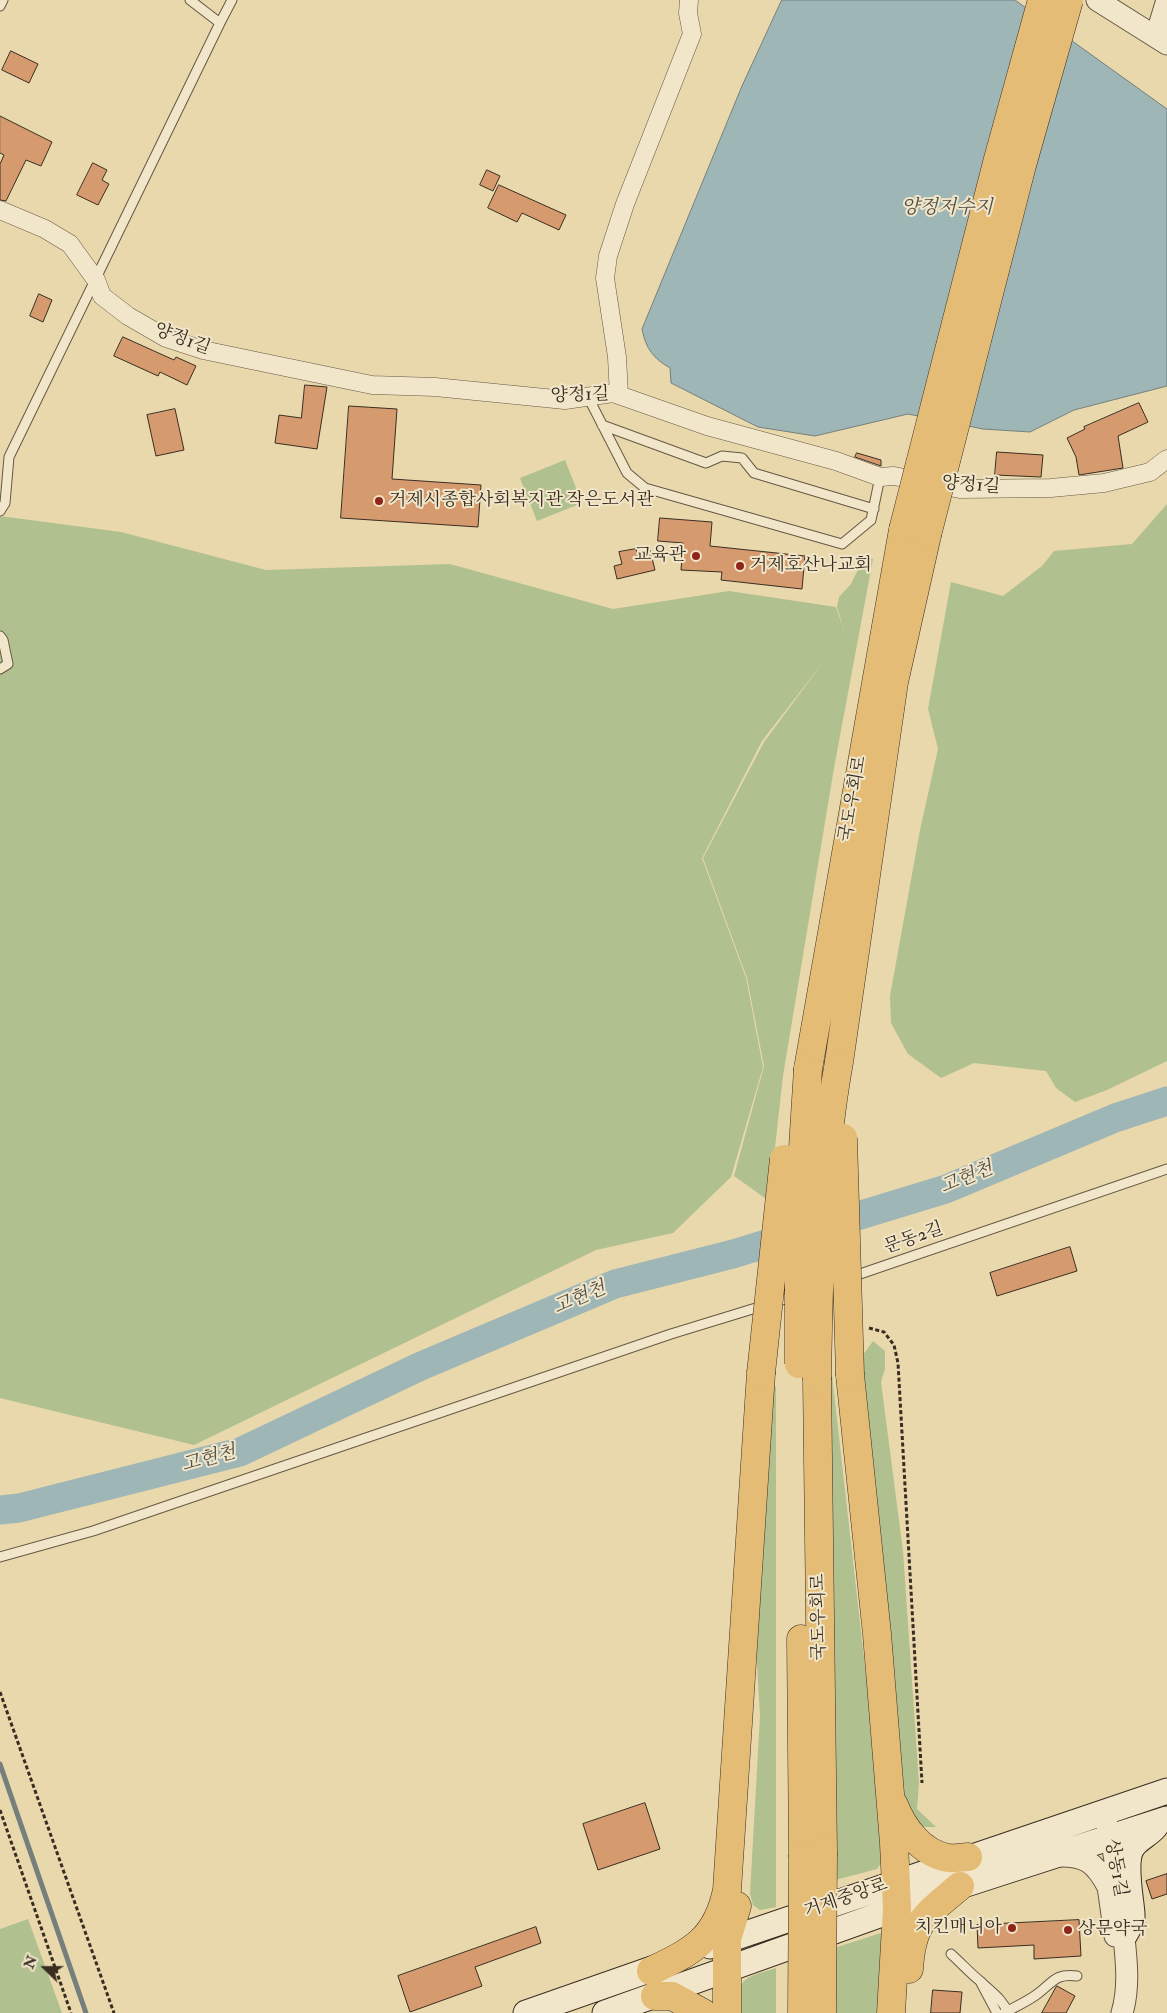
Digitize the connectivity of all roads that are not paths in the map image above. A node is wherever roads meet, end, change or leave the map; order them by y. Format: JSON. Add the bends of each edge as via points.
{"nodes":[{"id":1,"x":3,"y":0,"type":"edge"},
{"id":2,"x":190,"y":0,"type":"edge"},
{"id":3,"x":232,"y":0,"type":"edge"},
{"id":4,"x":689,"y":0,"type":"edge"},
{"id":5,"x":1042,"y":0,"type":"edge"},
{"id":6,"x":1069,"y":0,"type":"edge"},
{"id":7,"x":1097,"y":0,"type":"edge"},
{"id":8,"x":1165,"y":2,"type":"edge"},
{"id":9,"x":0,"y":6,"type":"edge"},
{"id":10,"x":220,"y":23,"type":"junction"},
{"id":11,"x":1161,"y":40,"type":"edge"},
{"id":12,"x":0,"y":210,"type":"edge"},
{"id":13,"x":96,"y":280,"type":"junction"},
{"id":14,"x":587,"y":395,"type":"junction"},
{"id":15,"x":619,"y":395,"type":"junction"},
{"id":16,"x":602,"y":424,"type":"junction"},
{"id":17,"x":1167,"y":460,"type":"edge"},
{"id":18,"x":880,"y":477,"type":"junction"},
{"id":19,"x":874,"y":509,"type":"junction"},
{"id":20,"x":0,"y":511,"type":"edge"},
{"id":21,"x":915,"y":532,"type":"junction"},
{"id":22,"x":0,"y":636,"type":"edge"},
{"id":23,"x":0,"y":669,"type":"edge"},
{"id":24,"x":838,"y":1062,"type":"junction"},
{"id":25,"x":808,"y":1068,"type":"junction"},
{"id":26,"x":1167,"y":1169,"type":"edge"},
{"id":27,"x":808,"y":1382,"type":"junction"},
{"id":28,"x":0,"y":1556,"type":"edge"},
{"id":29,"x":742,"y":1658,"type":"junction"},
{"id":30,"x":1167,"y":1790,"type":"edge"},
{"id":31,"x":890,"y":1793,"type":"junction"},
{"id":32,"x":1098,"y":1814,"type":"junction"},
{"id":33,"x":1163,"y":1820,"type":"edge"},
{"id":34,"x":1105,"y":1840,"type":"junction"},
{"id":35,"x":813,"y":1854,"type":"junction"},
{"id":36,"x":1051,"y":1856,"type":"junction"},
{"id":37,"x":968,"y":1857,"type":"junction"},
{"id":38,"x":895,"y":1882,"type":"junction"},
{"id":39,"x":960,"y":1886,"type":"junction"},
{"id":40,"x":1108,"y":1887,"type":"junction"},
{"id":41,"x":897,"y":1909,"type":"junction"},
{"id":42,"x":1124,"y":1936,"type":"junction"},
{"id":43,"x":727,"y":1940,"type":"junction"},
{"id":44,"x":951,"y":1954,"type":"dead end"},
{"id":45,"x":726,"y":1971,"type":"junction"},
{"id":46,"x":1077,"y":1976,"type":"dead end"},
{"id":47,"x":981,"y":1983,"type":"junction"},
{"id":48,"x":653,"y":1984,"type":"junction"},
{"id":49,"x":1006,"y":2012,"type":"edge"},
{"id":50,"x":526,"y":2013,"type":"edge"},
{"id":51,"x":605,"y":2013,"type":"edge"},
{"id":52,"x":703,"y":2013,"type":"edge"},
{"id":53,"x":727,"y":2013,"type":"edge"},
{"id":54,"x":802,"y":2013,"type":"edge"},
{"id":55,"x":822,"y":2013,"type":"edge"},
{"id":56,"x":891,"y":2013,"type":"edge"},
{"id":57,"x":906,"y":2013,"type":"edge"},
{"id":58,"x":997,"y":2013,"type":"edge"},
{"id":59,"x":1112,"y":2013,"type":"edge"},
{"id":60,"x":1122,"y":2013,"type":"edge"}],
"edges":[{"from":1,"to":9,"type":"lane"},
{"from":2,"to":10,"type":"lane"},
{"from":3,"to":10,"type":"lane"},
{"from":4,"to":15,"type":"street","via":[[692,34],[625,204],[608,256],[605,278],[617,357]]},
{"from":5,"to":21,"type":"highway","bridge":true,"via":[[996,168]]},
{"from":6,"to":21,"type":"highway","bridge":true},
{"from":7,"to":11,"type":"street"},
{"from":8,"to":11,"type":"street"},
{"from":10,"to":13,"type":"lane"},
{"from":12,"to":13,"type":"street","name":"양정1길","via":[[45,229],[70,244]]},
{"from":13,"to":14,"type":"street","name":"양정1길","via":[[102,296],[128,316],[166,338],[202,350],[372,385],[436,387],[565,400]]},
{"from":13,"to":20,"type":"lane","via":[[9,456],[5,503]]},
{"from":14,"to":15,"type":"street","name":"양정1길"},
{"from":14,"to":16,"type":"lane"},
{"from":15,"to":18,"type":"street","name":"양정1길","via":[[707,426],[836,461]]},
{"from":16,"to":19,"type":"lane","via":[[706,463],[722,456],[742,458],[754,473]]},
{"from":16,"to":19,"type":"lane","via":[[627,474],[645,488],[842,544],[871,520]]},
{"from":17,"to":18,"type":"street","name":"양정1길","via":[[1150,472],[1104,483],[1051,488],[960,489],[894,476]]},
{"from":18,"to":19,"type":"lane"},
{"from":21,"to":24,"type":"highway","name":"국도우회로"},
{"from":21,"to":25,"type":"highway","name":"국도우회로"},
{"from":22,"to":23,"type":"lane","via":[[8,664]]},
{"from":24,"to":27,"type":"highway","bridge":true,"via":[[828,1124]]},
{"from":24,"to":31,"type":"highway","bridge":true,"via":[[843,1111],[850,1375]]},
{"from":25,"to":27,"type":"highway","bridge":true,"via":[[798,1210]]},
{"from":25,"to":29,"type":"highway","bridge":true,"via":[[786,1143],[762,1373]]},
{"from":26,"to":28,"type":"lane","name":"문동2길","via":[[93,1531]]},
{"from":27,"to":35,"type":"highway","name":"국도우회로"},
{"from":29,"to":43,"type":"highway","via":[[750,1693],[750,1732],[740,1894]]},
{"from":29,"to":48,"type":"highway","via":[[724,1903],[720,1917],[701,1944]]},
{"from":30,"to":32,"type":"main road","name":"거제중앙로"},
{"from":31,"to":37,"type":"highway","via":[[900,1820],[912,1837],[929,1850],[948,1858]]},
{"from":31,"to":38,"type":"highway"},
{"from":32,"to":34,"type":"street","name":"상동1길"},
{"from":32,"to":37,"type":"main road","name":"거제중앙로"},
{"from":33,"to":34,"type":"main road","name":"거제중앙로"},
{"from":33,"to":42,"type":"main road","via":[[1134,1844],[1129,1855],[1132,1922]]},
{"from":34,"to":36,"type":"main road","name":"거제중앙로"},
{"from":34,"to":40,"type":"street","name":"상동1길"},
{"from":34,"to":42,"type":"street","name":"상동1길","via":[[1120,1887]]},
{"from":35,"to":54,"type":"highway","bridge":true},
{"from":35,"to":55,"type":"highway","bridge":true},
{"from":36,"to":39,"type":"main road","name":"거제중앙로"},
{"from":36,"to":40,"type":"street","via":[[1089,1861],[1098,1869]]},
{"from":37,"to":38,"type":"main road","name":"거제중앙로"},
{"from":38,"to":41,"type":"highway"},
{"from":38,"to":43,"type":"main road","name":"거제중앙로"},
{"from":39,"to":41,"type":"main road","name":"거제중앙로"},
{"from":39,"to":57,"type":"highway","via":[[922,1919],[910,1943]]},
{"from":40,"to":59,"type":"street","name":"상동1길","via":[[1117,1970]]},
{"from":41,"to":45,"type":"main road","name":"거제중앙로"},
{"from":41,"to":56,"type":"highway"},
{"from":42,"to":60,"type":"street","name":"상동1길","via":[[1127,1966]]},
{"from":43,"to":45,"type":"highway"},
{"from":43,"to":48,"type":"main road","name":"거제중앙로"},
{"from":44,"to":47,"type":"lane"},
{"from":45,"to":48,"type":"main road","name":"거제중앙로"},
{"from":45,"to":53,"type":"highway"},
{"from":46,"to":49,"type":"lane","via":[[1066,1974],[1055,1978],[1036,1995]]},
{"from":47,"to":49,"type":"lane","via":[[1004,2003]]},
{"from":47,"to":58,"type":"lane"},
{"from":48,"to":50,"type":"main road","name":"거제중앙로"},
{"from":48,"to":51,"type":"main road","name":"거제중앙로"},
{"from":48,"to":52,"type":"highway"}]}
